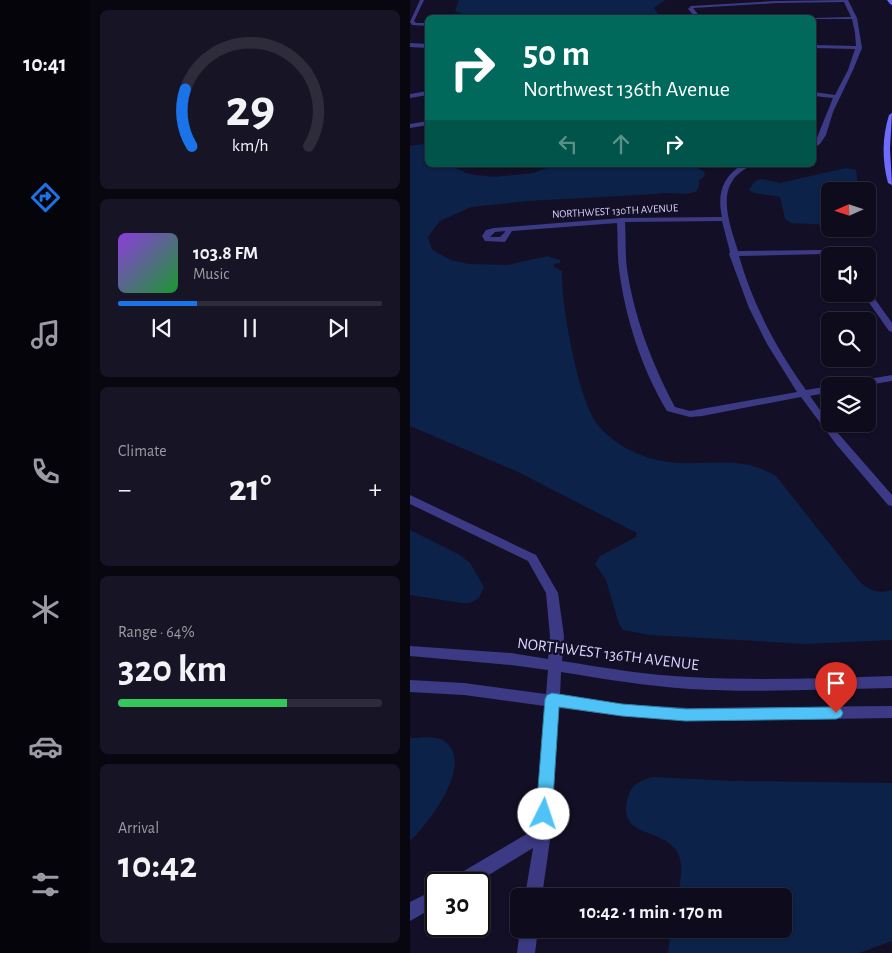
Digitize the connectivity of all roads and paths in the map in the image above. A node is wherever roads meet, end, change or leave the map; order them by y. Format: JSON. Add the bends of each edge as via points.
{"nodes":[{"id":1,"x":422,"y":0,"type":"edge"},
{"id":2,"x":846,"y":1,"type":"edge"},
{"id":3,"x":718,"y":2,"type":"edge"},
{"id":4,"x":696,"y":15,"type":"edge"},
{"id":5,"x":816,"y":18,"type":"edge"},
{"id":6,"x":855,"y":18,"type":"junction"},
{"id":7,"x":425,"y":25,"type":"edge"},
{"id":8,"x":410,"y":45,"type":"edge"},
{"id":9,"x":425,"y":46,"type":"edge"},
{"id":10,"x":816,"y":46,"type":"edge"},
{"id":11,"x":859,"y":48,"type":"junction"},
{"id":12,"x":425,"y":94,"type":"edge"},
{"id":13,"x":816,"y":94,"type":"edge"},
{"id":14,"x":410,"y":96,"type":"edge"},
{"id":15,"x":838,"y":97,"type":"junction"},
{"id":16,"x":892,"y":115,"type":"edge"},
{"id":17,"x":425,"y":124,"type":"edge"},
{"id":18,"x":410,"y":126,"type":"edge"},
{"id":19,"x":816,"y":145,"type":"edge"},
{"id":20,"x":744,"y":167,"type":"edge"},
{"id":21,"x":892,"y":183,"type":"edge"},
{"id":22,"x":726,"y":219,"type":"junction"},
{"id":23,"x":621,"y":220,"type":"junction"},
{"id":24,"x":507,"y":229,"type":"dead end"},
{"id":25,"x":821,"y":252,"type":"edge"},
{"id":26,"x":733,"y":254,"type":"junction"},
{"id":27,"x":873,"y":302,"type":"edge"},
{"id":28,"x":892,"y":329,"type":"edge"},
{"id":29,"x":892,"y":378,"type":"edge"},
{"id":30,"x":876,"y":381,"type":"edge"},
{"id":31,"x":821,"y":391,"type":"edge"},
{"id":32,"x":803,"y":394,"type":"junction"},
{"id":33,"x":410,"y":499,"type":"edge"},
{"id":34,"x":892,"y":502,"type":"edge"},
{"id":35,"x":410,"y":651,"type":"edge"},
{"id":36,"x":554,"y":665,"type":"junction"},
{"id":37,"x":892,"y":682,"type":"edge"},
{"id":38,"x":410,"y":686,"type":"edge"},
{"id":39,"x":552,"y":699,"type":"junction"},
{"id":40,"x":892,"y":712,"type":"edge"},
{"id":41,"x":543,"y":833,"type":"junction"},
{"id":42,"x":478,"y":872,"type":"edge"},
{"id":43,"x":535,"y":888,"type":"edge"},
{"id":44,"x":425,"y":903,"type":"edge"},
{"id":45,"x":410,"y":912,"type":"edge"},
{"id":46,"x":528,"y":938,"type":"edge"},
{"id":47,"x":526,"y":953,"type":"edge"}],
"edges":[{"from":1,"to":7,"type":"street","via":[[412,21]]},
{"from":2,"to":3,"type":"street"},
{"from":2,"to":6,"type":"street"},
{"from":3,"to":4,"type":"street","via":[[691,7]]},
{"from":5,"to":6,"type":"street"},
{"from":6,"to":11,"type":"street"},
{"from":8,"to":9,"type":"street"},
{"from":10,"to":11,"type":"street"},
{"from":11,"to":15,"type":"street"},
{"from":12,"to":14,"type":"street"},
{"from":13,"to":15,"type":"street"},
{"from":15,"to":19,"type":"street"},
{"from":16,"to":21,"type":"street","via":[[886,147]]},
{"from":17,"to":18,"type":"street"},
{"from":20,"to":22,"type":"street","via":[[732,174],[725,184]]},
{"from":22,"to":23,"type":"street","name":"NORTHWEST 130TH AVENUE"},
{"from":22,"to":26,"type":"street"},
{"from":23,"to":24,"type":"street","name":"NORTHWEST 130TH AVENUE"},
{"from":23,"to":32,"type":"street","via":[[624,273],[637,329],[658,386],[671,408],[690,414]]},
{"from":25,"to":26,"type":"street"},
{"from":26,"to":32,"type":"street","via":[[761,327]]},
{"from":27,"to":28,"type":"street"},
{"from":29,"to":30,"type":"street"},
{"from":31,"to":32,"type":"street"},
{"from":32,"to":34,"type":"street"},
{"from":33,"to":36,"type":"street","via":[[532,558],[552,593],[557,636]]},
{"from":35,"to":36,"type":"street","name":"NORTHWEST 136TH AVENUE","via":[[511,658]]},
{"from":36,"to":37,"type":"street","name":"NORTHWEST 136TH AVENUE","via":[[689,683]]},
{"from":36,"to":39,"type":"street"},
{"from":38,"to":39,"type":"street"},
{"from":39,"to":40,"type":"street","via":[[622,710],[686,715]]},
{"from":39,"to":41,"type":"street"},
{"from":41,"to":42,"type":"street"},
{"from":41,"to":43,"type":"street"},
{"from":44,"to":45,"type":"street"},
{"from":46,"to":47,"type":"street"}]}
